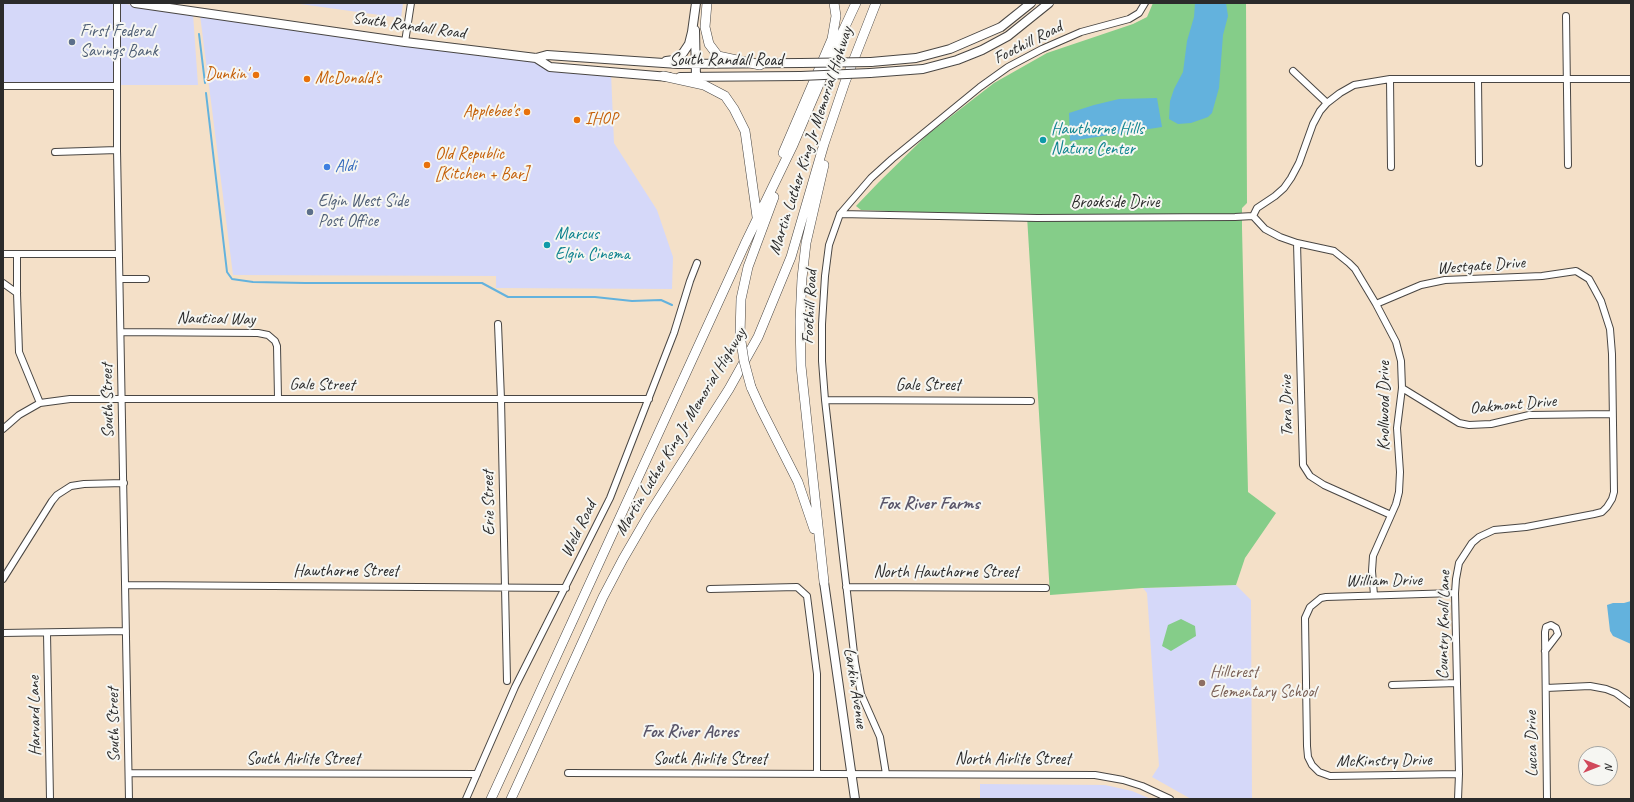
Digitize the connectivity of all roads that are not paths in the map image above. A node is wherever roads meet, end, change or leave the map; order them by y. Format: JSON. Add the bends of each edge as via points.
{"nodes":[{"id":1,"x":117,"y":3,"type":"edge"},
{"id":2,"x":135,"y":3,"type":"edge"},
{"id":3,"x":411,"y":3,"type":"edge"},
{"id":4,"x":707,"y":3,"type":"edge"},
{"id":5,"x":834,"y":3,"type":"edge"},
{"id":6,"x":856,"y":3,"type":"edge"},
{"id":7,"x":876,"y":3,"type":"edge"},
{"id":8,"x":1031,"y":3,"type":"edge"},
{"id":9,"x":1049,"y":3,"type":"edge"},
{"id":10,"x":1145,"y":3,"type":"edge"},
{"id":11,"x":696,"y":5,"type":"edge"},
{"id":12,"x":1566,"y":16,"type":"dead end"},
{"id":13,"x":405,"y":42,"type":"junction"},
{"id":14,"x":536,"y":58,"type":"junction"},
{"id":15,"x":649,"y":63,"type":"junction"},
{"id":16,"x":696,"y":64,"type":"junction"},
{"id":17,"x":760,"y":65,"type":"junction"},
{"id":18,"x":1293,"y":71,"type":"dead end"},
{"id":19,"x":663,"y":76,"type":"junction"},
{"id":20,"x":696,"y":77,"type":"junction"},
{"id":21,"x":1390,"y":79,"type":"junction"},
{"id":22,"x":1566,"y":79,"type":"junction"},
{"id":23,"x":1631,"y":79,"type":"edge"},
{"id":24,"x":1478,"y":80,"type":"junction"},
{"id":25,"x":845,"y":82,"type":"junction"},
{"id":26,"x":3,"y":86,"type":"edge"},
{"id":27,"x":116,"y":86,"type":"junction"},
{"id":28,"x":1327,"y":104,"type":"junction"},
{"id":29,"x":793,"y":145,"type":"junction"},
{"id":30,"x":117,"y":150,"type":"junction"},
{"id":31,"x":55,"y":152,"type":"dead end"},
{"id":32,"x":1479,"y":163,"type":"dead end"},
{"id":33,"x":1568,"y":165,"type":"dead end"},
{"id":34,"x":1392,"y":167,"type":"dead end"},
{"id":35,"x":840,"y":214,"type":"junction"},
{"id":36,"x":1253,"y":216,"type":"junction"},
{"id":37,"x":757,"y":217,"type":"junction"},
{"id":38,"x":1297,"y":243,"type":"junction"},
{"id":39,"x":745,"y":244,"type":"junction"},
{"id":40,"x":3,"y":254,"type":"edge"},
{"id":41,"x":17,"y":254,"type":"junction"},
{"id":42,"x":119,"y":254,"type":"junction"},
{"id":43,"x":697,"y":263,"type":"dead end"},
{"id":44,"x":120,"y":279,"type":"junction"},
{"id":45,"x":146,"y":279,"type":"dead end"},
{"id":46,"x":1589,"y":279,"type":"joint"},
{"id":47,"x":3,"y":283,"type":"edge"},
{"id":48,"x":17,"y":293,"type":"junction"},
{"id":49,"x":1376,"y":304,"type":"junction"},
{"id":50,"x":498,"y":324,"type":"dead end"},
{"id":51,"x":121,"y":332,"type":"junction"},
{"id":52,"x":1402,"y":388,"type":"junction"},
{"id":53,"x":122,"y":398,"type":"junction"},
{"id":54,"x":278,"y":398,"type":"junction"},
{"id":55,"x":501,"y":399,"type":"junction"},
{"id":56,"x":649,"y":399,"type":"junction"},
{"id":57,"x":825,"y":400,"type":"junction"},
{"id":58,"x":1031,"y":401,"type":"dead end"},
{"id":59,"x":40,"y":403,"type":"junction"},
{"id":60,"x":1612,"y":414,"type":"junction"},
{"id":61,"x":3,"y":429,"type":"edge"},
{"id":62,"x":124,"y":483,"type":"junction"},
{"id":63,"x":1391,"y":515,"type":"junction"},
{"id":64,"x":3,"y":579,"type":"edge"},
{"id":65,"x":824,"y":582,"type":"junction"},
{"id":66,"x":126,"y":585,"type":"junction"},
{"id":67,"x":505,"y":587,"type":"junction"},
{"id":68,"x":846,"y":587,"type":"junction"},
{"id":69,"x":566,"y":588,"type":"junction"},
{"id":70,"x":1046,"y":588,"type":"dead end"},
{"id":71,"x":710,"y":589,"type":"dead end"},
{"id":72,"x":1455,"y":593,"type":"junction"},
{"id":73,"x":1374,"y":595,"type":"junction"},
{"id":74,"x":126,"y":631,"type":"junction"},
{"id":75,"x":47,"y":633,"type":"junction"},
{"id":76,"x":3,"y":634,"type":"edge"},
{"id":77,"x":1545,"y":651,"type":"dead end"},
{"id":78,"x":507,"y":681,"type":"dead end"},
{"id":79,"x":1457,"y":683,"type":"junction"},
{"id":80,"x":1392,"y":685,"type":"dead end"},
{"id":81,"x":1546,"y":688,"type":"junction"},
{"id":82,"x":1631,"y":704,"type":"edge"},
{"id":83,"x":1312,"y":765,"type":"joint"},
{"id":84,"x":129,"y":773,"type":"junction"},
{"id":85,"x":568,"y":773,"type":"dead end"},
{"id":86,"x":478,"y":774,"type":"junction"},
{"id":87,"x":816,"y":774,"type":"junction"},
{"id":88,"x":886,"y":774,"type":"junction"},
{"id":89,"x":1459,"y":774,"type":"junction"},
{"id":90,"x":853,"y":775,"type":"junction"},
{"id":91,"x":50,"y":799,"type":"edge"},
{"id":92,"x":129,"y":799,"type":"edge"},
{"id":93,"x":466,"y":799,"type":"edge"},
{"id":94,"x":492,"y":799,"type":"edge"},
{"id":95,"x":511,"y":799,"type":"edge"},
{"id":96,"x":855,"y":799,"type":"edge"},
{"id":97,"x":1170,"y":799,"type":"edge"},
{"id":98,"x":1458,"y":799,"type":"edge"},
{"id":99,"x":1547,"y":799,"type":"edge"}],
"edges":[{"from":1,"to":27,"type":"street","name":"South Street"},
{"from":2,"to":13,"type":"main road","name":"South Randall Road"},
{"from":3,"to":13,"type":"street"},
{"from":4,"to":17,"type":"highway","via":[[704,27],[708,44],[718,56]]},
{"from":5,"to":37,"type":"highway","via":[[836,16],[832,39]]},
{"from":6,"to":29,"type":"highway","name":"Martin Luther King Jr Memorial Highway"},
{"from":7,"to":25,"type":"highway","name":"Martin Luther King Jr Memorial Highway"},
{"from":8,"to":17,"type":"main road","name":"South Randall Road","bridge":true,"via":[[1001,27],[950,49],[916,58],[872,62]]},
{"from":9,"to":20,"type":"main road","name":"South Randall Road","bridge":true,"via":[[1008,36],[982,50],[923,69],[801,76]]},
{"from":10,"to":35,"type":"street","name":"Foothill Road","via":[[1139,13],[1129,19],[1073,35],[1042,49],[990,79],[882,168]]},
{"from":11,"to":15,"type":"main road","via":[[689,44],[683,53],[674,60]]},
{"from":11,"to":16,"type":"main road"},
{"from":12,"to":22,"type":"street"},
{"from":13,"to":14,"type":"main road","name":"South Randall Road"},
{"from":14,"to":15,"type":"main road","name":"South Randall Road","via":[[547,55]]},
{"from":14,"to":19,"type":"main road","name":"South Randall Road","via":[[550,67]]},
{"from":15,"to":16,"type":"main road","name":"South Randall Road"},
{"from":16,"to":17,"type":"main road","name":"South Randall Road"},
{"from":16,"to":20,"type":"main road"},
{"from":18,"to":28,"type":"street"},
{"from":19,"to":20,"type":"main road","name":"South Randall Road"},
{"from":19,"to":37,"type":"highway","via":[[704,85],[725,96],[734,109],[745,131]]},
{"from":21,"to":24,"type":"street"},
{"from":21,"to":28,"type":"street","via":[[1354,85]]},
{"from":21,"to":34,"type":"street"},
{"from":22,"to":23,"type":"street"},
{"from":22,"to":24,"type":"street"},
{"from":22,"to":33,"type":"street"},
{"from":24,"to":32,"type":"street"},
{"from":25,"to":65,"type":"highway","via":[[806,243],[800,321],[801,366]]},
{"from":25,"to":95,"type":"highway","name":"Martin Luther King Jr Memorial Highway","via":[[790,257],[758,337],[725,396],[623,559],[603,597]]},
{"from":26,"to":27,"type":"street"},
{"from":27,"to":30,"type":"street","name":"South Street"},
{"from":28,"to":36,"type":"street","via":[[1313,124],[1291,178],[1275,196],[1257,208]]},
{"from":29,"to":39,"type":"highway","name":"Martin Luther King Jr Memorial Highway"},
{"from":29,"to":65,"type":"highway","bridge":true,"via":[[748,267],[741,299],[740,335],[751,387],[809,510]]},
{"from":30,"to":31,"type":"street"},
{"from":30,"to":42,"type":"street","name":"South Street"},
{"from":35,"to":36,"type":"street","name":"Brookside Drive","via":[[1037,218]]},
{"from":35,"to":57,"type":"street","name":"Foothill Road","via":[[829,245],[825,276],[822,342]]},
{"from":36,"to":38,"type":"street","name":"Knollwood Drive","via":[[1265,229]]},
{"from":37,"to":39,"type":"highway"},
{"from":38,"to":49,"type":"street","name":"Knollwood Drive","via":[[1334,251],[1355,269]]},
{"from":38,"to":63,"type":"street","name":"Tara Drive","via":[[1303,464],[1310,476],[1324,486]]},
{"from":39,"to":94,"type":"highway","name":"Martin Luther King Jr Memorial Highway"},
{"from":40,"to":41,"type":"street"},
{"from":41,"to":42,"type":"street"},
{"from":41,"to":48,"type":"street"},
{"from":42,"to":44,"type":"street","name":"South Street"},
{"from":43,"to":56,"type":"street","name":"Weld Road"},
{"from":44,"to":45,"type":"street"},
{"from":44,"to":51,"type":"street","name":"South Street"},
{"from":46,"to":49,"type":"street","name":"Westgate Drive","via":[[1576,271],[1542,276],[1445,280],[1421,285]]},
{"from":46,"to":60,"type":"street","name":"Country Knoll Lane","via":[[1601,301],[1610,329]]},
{"from":47,"to":48,"type":"street"},
{"from":48,"to":59,"type":"street","via":[[18,352]]},
{"from":49,"to":52,"type":"street","name":"Knollwood Drive","via":[[1396,342],[1401,362]]},
{"from":50,"to":55,"type":"street","name":"Erie Street"},
{"from":51,"to":53,"type":"street","name":"South Street"},
{"from":51,"to":54,"type":"street","name":"Nautical Way","via":[[268,335],[276,341],[277,346]]},
{"from":52,"to":60,"type":"street","name":"Oakmont Drive","via":[[1459,423],[1469,425],[1491,424],[1529,415]]},
{"from":52,"to":63,"type":"street","name":"Knollwood Drive","via":[[1397,428],[1399,492]]},
{"from":53,"to":54,"type":"street","name":"Gale Street"},
{"from":53,"to":59,"type":"street","name":"Gale Street","via":[[70,399]]},
{"from":53,"to":62,"type":"street","name":"South Street"},
{"from":54,"to":55,"type":"street","name":"Gale Street"},
{"from":55,"to":56,"type":"street","name":"Gale Street"},
{"from":55,"to":67,"type":"street","name":"Erie Street"},
{"from":56,"to":69,"type":"street","name":"Weld Road","via":[[610,498]]},
{"from":57,"to":58,"type":"street","name":"Gale Street"},
{"from":57,"to":68,"type":"street","name":"Foothill Road"},
{"from":59,"to":61,"type":"street","name":"Gale Street","via":[[19,415]]},
{"from":60,"to":72,"type":"street","name":"Country Knoll Lane","via":[[1614,492],[1607,507],[1602,512],[1594,514],[1526,527],[1494,530],[1479,537],[1459,563]]},
{"from":62,"to":64,"type":"street","via":[[71,486],[57,495]]},
{"from":62,"to":66,"type":"street","name":"South Street"},
{"from":63,"to":73,"type":"street","name":"Knollwood Drive","via":[[1373,556]]},
{"from":65,"to":90,"type":"main road","name":"Larkin Avenue"},
{"from":66,"to":67,"type":"street","name":"Hawthorne Street"},
{"from":66,"to":74,"type":"street","name":"South Street"},
{"from":67,"to":69,"type":"street","name":"Hawthorne Street"},
{"from":67,"to":78,"type":"street","name":"Erie Street"},
{"from":68,"to":70,"type":"street","name":"North Hawthorne Street"},
{"from":68,"to":88,"type":"street","name":"Foothill Road","via":[[861,694],[880,737]]},
{"from":69,"to":86,"type":"street","name":"Weld Road","via":[[515,687]]},
{"from":71,"to":87,"type":"street","via":[[797,587],[807,596],[817,674]]},
{"from":72,"to":73,"type":"street","name":"William Drive"},
{"from":72,"to":79,"type":"street","name":"Country Knoll Lane"},
{"from":73,"to":83,"type":"street","name":"William Drive","via":[[1326,597],[1307,610],[1307,746]]},
{"from":74,"to":75,"type":"street"},
{"from":74,"to":84,"type":"street","name":"South Street"},
{"from":75,"to":76,"type":"street"},
{"from":75,"to":91,"type":"street","name":"Harvard Lane"},
{"from":77,"to":81,"type":"street","name":"Lucca Drive"},
{"from":79,"to":80,"type":"street"},
{"from":79,"to":89,"type":"street","name":"Country Knoll Lane"},
{"from":81,"to":82,"type":"street","via":[[1590,686],[1606,689]]},
{"from":81,"to":99,"type":"street","name":"Lucca Drive"},
{"from":83,"to":89,"type":"street","name":"McKinstry Drive","via":[[1319,772],[1338,777]]},
{"from":84,"to":86,"type":"street","name":"South Airlite Street"},
{"from":84,"to":92,"type":"street","name":"South Street"},
{"from":85,"to":87,"type":"street","name":"South Airlite Street"},
{"from":86,"to":93,"type":"street","name":"Weld Road"},
{"from":87,"to":90,"type":"street","name":"South Airlite Street"},
{"from":88,"to":90,"type":"street","name":"North Airlite Street"},
{"from":88,"to":97,"type":"street","name":"North Airlite Street","via":[[1096,775],[1142,786]]},
{"from":89,"to":98,"type":"street","name":"Country Knoll Lane"},
{"from":90,"to":96,"type":"main road","name":"Larkin Avenue"}]}
